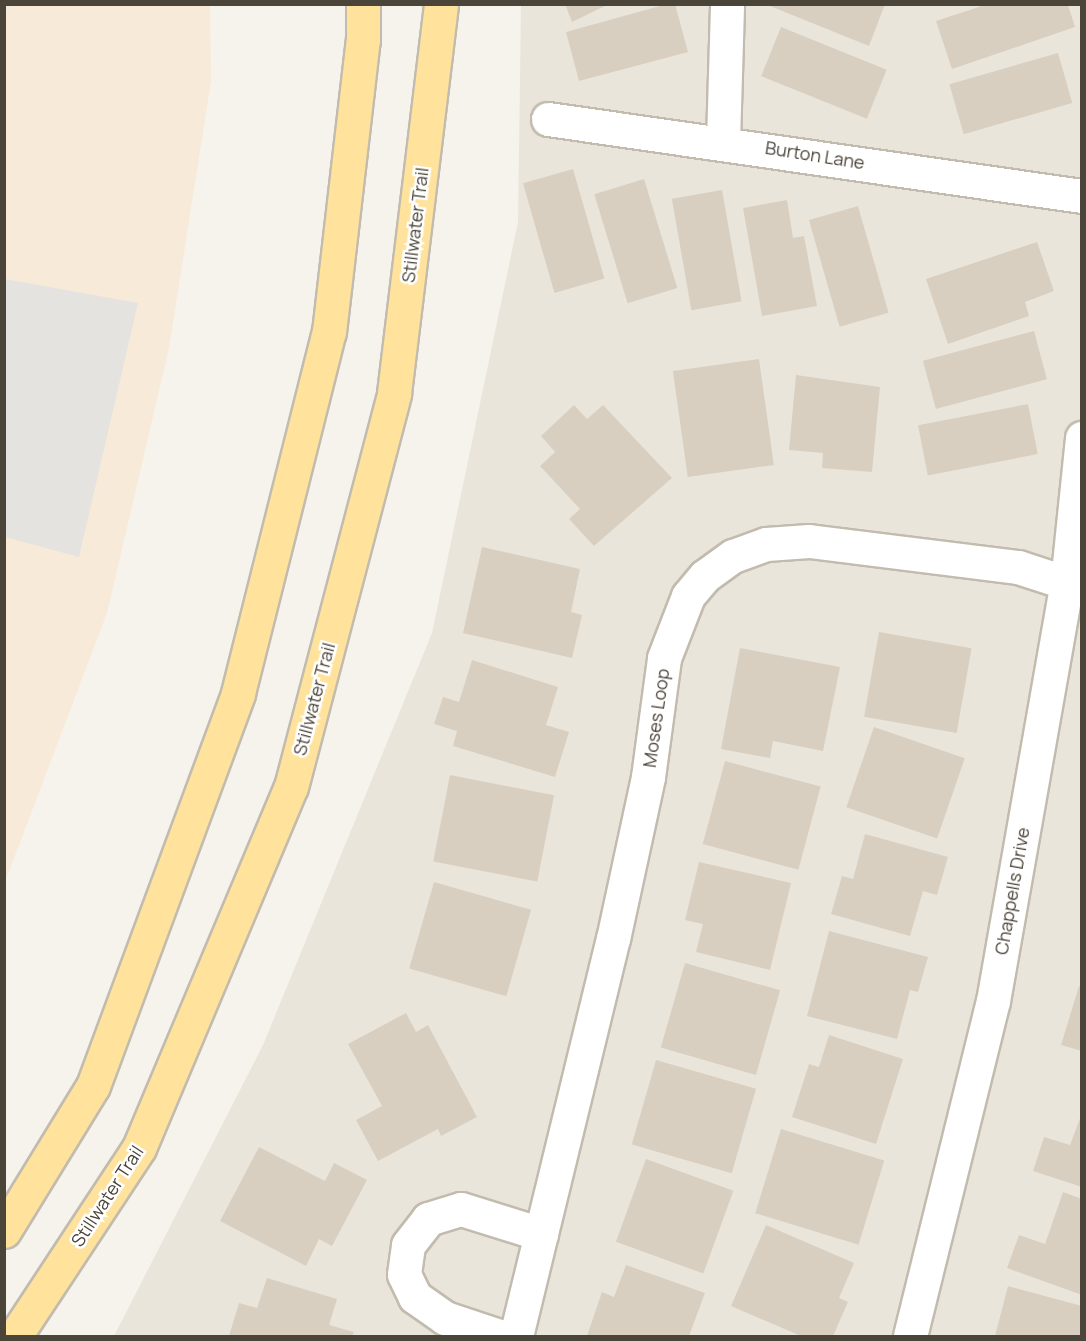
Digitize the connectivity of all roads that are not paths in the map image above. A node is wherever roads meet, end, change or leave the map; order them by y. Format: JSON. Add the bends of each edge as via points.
{"nodes":[{"id":1,"x":363,"y":4,"type":"edge"},
{"id":2,"x":441,"y":4,"type":"edge"},
{"id":3,"x":727,"y":4,"type":"edge"},
{"id":4,"x":548,"y":119,"type":"dead end"},
{"id":5,"x":723,"y":141,"type":"junction"},
{"id":6,"x":1082,"y":196,"type":"edge"},
{"id":7,"x":1082,"y":438,"type":"edge"},
{"id":8,"x":1066,"y":583,"type":"junction"},
{"id":9,"x":4,"y":1231,"type":"edge"},
{"id":10,"x":541,"y":1234,"type":"junction"},
{"id":11,"x":15,"y":1336,"type":"edge"},
{"id":12,"x":499,"y":1336,"type":"edge"},
{"id":13,"x":516,"y":1336,"type":"edge"},
{"id":14,"x":910,"y":1336,"type":"edge"}],
"edges":[{"from":1,"to":9,"type":"main road","via":[[363,40],[329,332],[238,693],[93,1086]]},
{"from":2,"to":11,"type":"main road","name":"Stillwater Trail","via":[[394,393],[291,787],[139,1148]]},
{"from":3,"to":5,"type":"street"},
{"from":4,"to":5,"type":"street","name":"Burton Lane"},
{"from":5,"to":6,"type":"street","name":"Burton Lane"},
{"from":7,"to":8,"type":"street","name":"Chappells Drive"},
{"from":8,"to":10,"type":"street","name":"Moses Loop","via":[[1018,567],[809,541],[766,544],[733,556],[705,576],[687,597],[664,658],[648,777]]},
{"from":8,"to":14,"type":"street","name":"Chappells Drive","via":[[993,1000]]},
{"from":10,"to":12,"type":"street","via":[[461,1209],[428,1219],[408,1245],[404,1274],[415,1297],[445,1318]]},
{"from":10,"to":13,"type":"street","name":"Moses Loop"}]}
